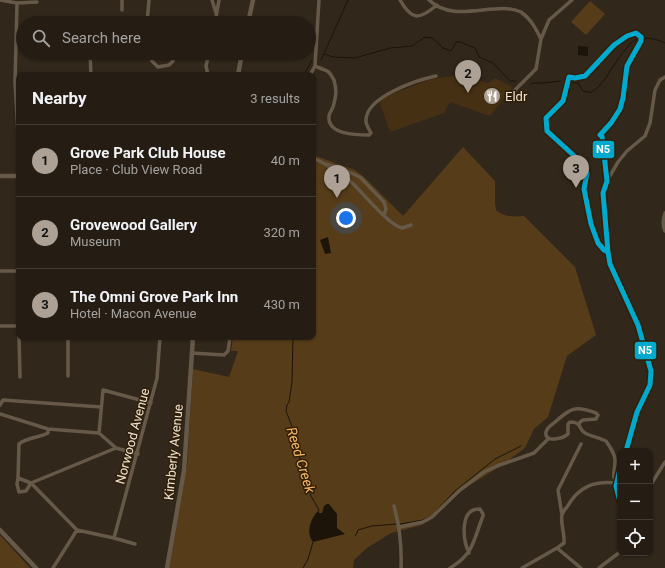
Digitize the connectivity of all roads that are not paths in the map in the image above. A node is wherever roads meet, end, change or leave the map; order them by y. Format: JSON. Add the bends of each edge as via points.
{"nodes":[{"id":1,"x":0,"y":0,"type":"edge"},
{"id":2,"x":122,"y":0,"type":"edge"},
{"id":3,"x":149,"y":0,"type":"edge"},
{"id":4,"x":212,"y":0,"type":"edge"},
{"id":5,"x":219,"y":0,"type":"edge"},
{"id":6,"x":253,"y":0,"type":"edge"},
{"id":7,"x":320,"y":0,"type":"edge"},
{"id":8,"x":400,"y":0,"type":"edge"},
{"id":9,"x":429,"y":0,"type":"edge"},
{"id":10,"x":572,"y":0,"type":"edge"},
{"id":11,"x":37,"y":2,"type":"dead end"},
{"id":12,"x":17,"y":3,"type":"junction"},
{"id":13,"x":437,"y":5,"type":"junction"},
{"id":14,"x":122,"y":10,"type":"dead end"},
{"id":15,"x":216,"y":14,"type":"joint"},
{"id":16,"x":17,"y":16,"type":"edge"},
{"id":17,"x":148,"y":16,"type":"edge"},
{"id":18,"x":250,"y":16,"type":"edge"},
{"id":19,"x":541,"y":39,"type":"junction"},
{"id":20,"x":16,"y":42,"type":"edge"},
{"id":21,"x":316,"y":53,"type":"edge"},
{"id":22,"x":90,"y":60,"type":"edge"},
{"id":23,"x":152,"y":60,"type":"edge"},
{"id":24,"x":173,"y":60,"type":"edge"},
{"id":25,"x":207,"y":60,"type":"edge"},
{"id":26,"x":241,"y":60,"type":"edge"},
{"id":27,"x":315,"y":60,"type":"edge"},
{"id":28,"x":315,"y":66,"type":"junction"},
{"id":29,"x":91,"y":72,"type":"edge"},
{"id":30,"x":207,"y":72,"type":"edge"},
{"id":31,"x":239,"y":72,"type":"edge"},
{"id":32,"x":312,"y":72,"type":"edge"},
{"id":33,"x":436,"y":76,"type":"dead end"},
{"id":34,"x":665,"y":76,"type":"edge"},
{"id":35,"x":514,"y":91,"type":"dead end"},
{"id":36,"x":16,"y":99,"type":"edge"},
{"id":37,"x":316,"y":160,"type":"edge"},
{"id":38,"x":324,"y":164,"type":"junction"},
{"id":39,"x":0,"y":176,"type":"edge"},
{"id":40,"x":16,"y":176,"type":"edge"},
{"id":41,"x":665,"y":213,"type":"edge"},
{"id":42,"x":384,"y":215,"type":"junction"},
{"id":43,"x":411,"y":225,"type":"dead end"},
{"id":44,"x":665,"y":231,"type":"edge"},
{"id":45,"x":0,"y":271,"type":"edge"},
{"id":46,"x":16,"y":271,"type":"edge"},
{"id":47,"x":0,"y":326,"type":"edge"},
{"id":48,"x":16,"y":326,"type":"edge"},
{"id":49,"x":19,"y":340,"type":"edge"},
{"id":50,"x":68,"y":340,"type":"edge"},
{"id":51,"x":160,"y":340,"type":"edge"},
{"id":52,"x":193,"y":340,"type":"edge"},
{"id":53,"x":230,"y":340,"type":"edge"},
{"id":54,"x":192,"y":353,"type":"junction"},
{"id":55,"x":68,"y":376,"type":"dead end"},
{"id":56,"x":20,"y":377,"type":"dead end"},
{"id":57,"x":151,"y":403,"type":"junction"},
{"id":58,"x":0,"y":405,"type":"edge"},
{"id":59,"x":101,"y":407,"type":"junction"},
{"id":60,"x":0,"y":414,"type":"edge"},
{"id":61,"x":580,"y":425,"type":"junction"},
{"id":62,"x":48,"y":429,"type":"junction"},
{"id":63,"x":99,"y":433,"type":"junction"},
{"id":64,"x":549,"y":438,"type":"junction"},
{"id":65,"x":582,"y":444,"type":"dead end"},
{"id":66,"x":116,"y":448,"type":"junction"},
{"id":67,"x":627,"y":448,"type":"edge"},
{"id":68,"x":138,"y":454,"type":"junction"},
{"id":69,"x":665,"y":462,"type":"edge"},
{"id":70,"x":18,"y":478,"type":"junction"},
{"id":71,"x":616,"y":478,"type":"joint"},
{"id":72,"x":31,"y":483,"type":"junction"},
{"id":73,"x":616,"y":483,"type":"junction"},
{"id":74,"x":651,"y":484,"type":"edge"},
{"id":75,"x":617,"y":488,"type":"edge"},
{"id":76,"x":394,"y":506,"type":"dead end"},
{"id":77,"x":562,"y":515,"type":"junction"},
{"id":78,"x":400,"y":526,"type":"junction"},
{"id":79,"x":0,"y":530,"type":"edge"},
{"id":80,"x":77,"y":530,"type":"junction"},
{"id":81,"x":114,"y":538,"type":"junction"},
{"id":82,"x":135,"y":544,"type":"dead end"},
{"id":83,"x":557,"y":548,"type":"junction"},
{"id":84,"x":469,"y":553,"type":"junction"},
{"id":85,"x":617,"y":554,"type":"edge"},
{"id":86,"x":36,"y":568,"type":"edge"},
{"id":87,"x":53,"y":568,"type":"edge"},
{"id":88,"x":167,"y":568,"type":"edge"},
{"id":89,"x":401,"y":568,"type":"edge"},
{"id":90,"x":450,"y":568,"type":"edge"},
{"id":91,"x":522,"y":568,"type":"edge"},
{"id":92,"x":581,"y":568,"type":"edge"},
{"id":93,"x":599,"y":568,"type":"edge"}],
"edges":[{"from":1,"to":12,"type":"street"},
{"from":2,"to":14,"type":"street"},
{"from":3,"to":17,"type":"street"},
{"from":4,"to":15,"type":"street"},
{"from":5,"to":15,"type":"street"},
{"from":6,"to":18,"type":"street"},
{"from":7,"to":21,"type":"street"},
{"from":8,"to":13,"type":"street","via":[[406,11],[413,16],[421,16]]},
{"from":9,"to":13,"type":"street"},
{"from":10,"to":19,"type":"street","via":[[549,20]]},
{"from":11,"to":12,"type":"street"},
{"from":12,"to":16,"type":"street"},
{"from":13,"to":19,"type":"street","via":[[454,10],[499,6],[514,8],[530,20]]},
{"from":19,"to":35,"type":"street","via":[[536,69]]},
{"from":20,"to":36,"type":"street"},
{"from":22,"to":29,"type":"street"},
{"from":23,"to":24,"type":"street","via":[[158,67],[169,65]]},
{"from":25,"to":30,"type":"street"},
{"from":26,"to":31,"type":"street"},
{"from":27,"to":28,"type":"street"},
{"from":28,"to":32,"type":"street"},
{"from":28,"to":33,"type":"street","via":[[328,71],[337,90],[329,116],[334,129],[364,135],[371,133],[366,122],[367,116],[380,99],[408,85]]},
{"from":34,"to":67,"type":"street","via":[[655,90],[650,123],[645,136],[623,156],[603,192],[606,244],[610,264],[638,324],[651,371],[650,385],[636,412]]},
{"from":37,"to":38,"type":"street"},
{"from":38,"to":42,"type":"street","via":[[347,178]]},
{"from":38,"to":42,"type":"street","via":[[360,177],[384,202]]},
{"from":39,"to":40,"type":"street"},
{"from":41,"to":44,"type":"street"},
{"from":42,"to":43,"type":"street","via":[[398,227]]},
{"from":45,"to":46,"type":"street"},
{"from":47,"to":48,"type":"street"},
{"from":49,"to":56,"type":"street"},
{"from":50,"to":55,"type":"street"},
{"from":51,"to":57,"type":"street","name":"Norwood Avenue","via":[[158,378]]},
{"from":52,"to":54,"type":"street","name":"Kimberly Avenue"},
{"from":53,"to":54,"type":"street","via":[[228,350],[224,355]]},
{"from":54,"to":88,"type":"street","name":"Kimberly Avenue","via":[[184,471]]},
{"from":57,"to":59,"type":"street","via":[[102,390]]},
{"from":57,"to":68,"type":"street","name":"Norwood Avenue"},
{"from":58,"to":59,"type":"street","via":[[2,400]]},
{"from":59,"to":63,"type":"street"},
{"from":60,"to":62,"type":"street"},
{"from":61,"to":64,"type":"street","via":[[570,422],[566,437],[554,440]]},
{"from":61,"to":64,"type":"street","via":[[583,420],[596,419],[598,415],[584,408],[569,411],[546,431]]},
{"from":61,"to":71,"type":"street","via":[[584,432],[606,441],[615,457]]},
{"from":62,"to":63,"type":"street"},
{"from":62,"to":70,"type":"street","via":[[48,433],[19,444]]},
{"from":63,"to":66,"type":"street"},
{"from":64,"to":78,"type":"street","via":[[534,453],[484,472],[460,490],[432,517],[423,522]]},
{"from":65,"to":77,"type":"street","via":[[558,490]]},
{"from":66,"to":68,"type":"street"},
{"from":66,"to":72,"type":"street"},
{"from":68,"to":81,"type":"street","name":"Norwood Avenue"},
{"from":69,"to":74,"type":"street"},
{"from":70,"to":72,"type":"street"},
{"from":70,"to":72,"type":"street","via":[[16,484],[19,492],[26,491]]},
{"from":71,"to":73,"type":"street"},
{"from":72,"to":80,"type":"street"},
{"from":73,"to":75,"type":"street"},
{"from":73,"to":77,"type":"street","via":[[597,483],[579,492]]},
{"from":76,"to":78,"type":"street"},
{"from":77,"to":83,"type":"street","via":[[565,537],[564,542]]},
{"from":78,"to":89,"type":"street"},
{"from":79,"to":86,"type":"street"},
{"from":80,"to":81,"type":"street"},
{"from":80,"to":87,"type":"street"},
{"from":81,"to":82,"type":"street"},
{"from":83,"to":91,"type":"street"},
{"from":83,"to":92,"type":"street"},
{"from":84,"to":84,"type":"street","via":[[465,541],[465,522],[468,515],[480,509],[483,514]]},
{"from":84,"to":90,"type":"street"},
{"from":85,"to":93,"type":"street"}]}
